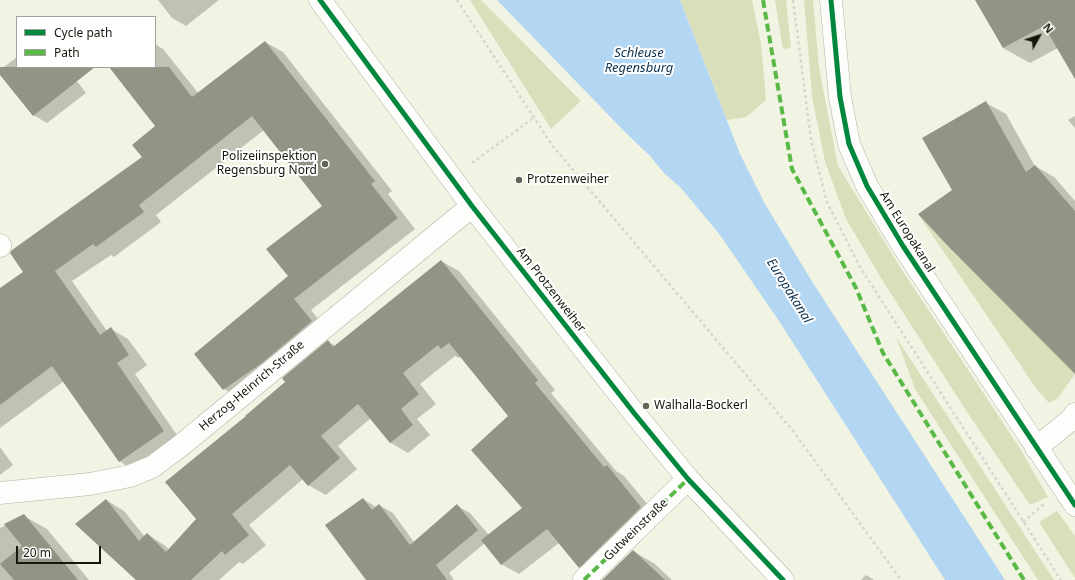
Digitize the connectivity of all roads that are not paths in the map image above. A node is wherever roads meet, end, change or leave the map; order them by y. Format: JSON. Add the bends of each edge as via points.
{"nodes":[{"id":1,"x":320,"y":0,"type":"edge"},
{"id":2,"x":831,"y":0,"type":"edge"},
{"id":3,"x":472,"y":206,"type":"junction"},
{"id":4,"x":1075,"y":414,"type":"edge"},
{"id":5,"x":1036,"y":448,"type":"junction"},
{"id":6,"x":688,"y":478,"type":"junction"},
{"id":7,"x":0,"y":493,"type":"edge"},
{"id":8,"x":1075,"y":505,"type":"edge"},
{"id":9,"x":584,"y":580,"type":"edge"},
{"id":10,"x":782,"y":580,"type":"edge"}],
"edges":[{"from":1,"to":3,"type":"street","name":"Am Protzenweiher"},
{"from":2,"to":5,"type":"street","name":"Am Europakanal","via":[[840,97],[847,136],[867,186],[903,246]]},
{"from":3,"to":6,"type":"street","name":"Am Protzenweiher"},
{"from":3,"to":7,"type":"street","name":"Herzog-Heinrich-Straße","via":[[152,467],[130,476],[90,484]]},
{"from":4,"to":5,"type":"street"},
{"from":5,"to":8,"type":"street","name":"Am Europakanal"},
{"from":6,"to":9,"type":"street","name":"Gutweinstraße"},
{"from":6,"to":10,"type":"street","name":"Am Protzenweiher"}]}
